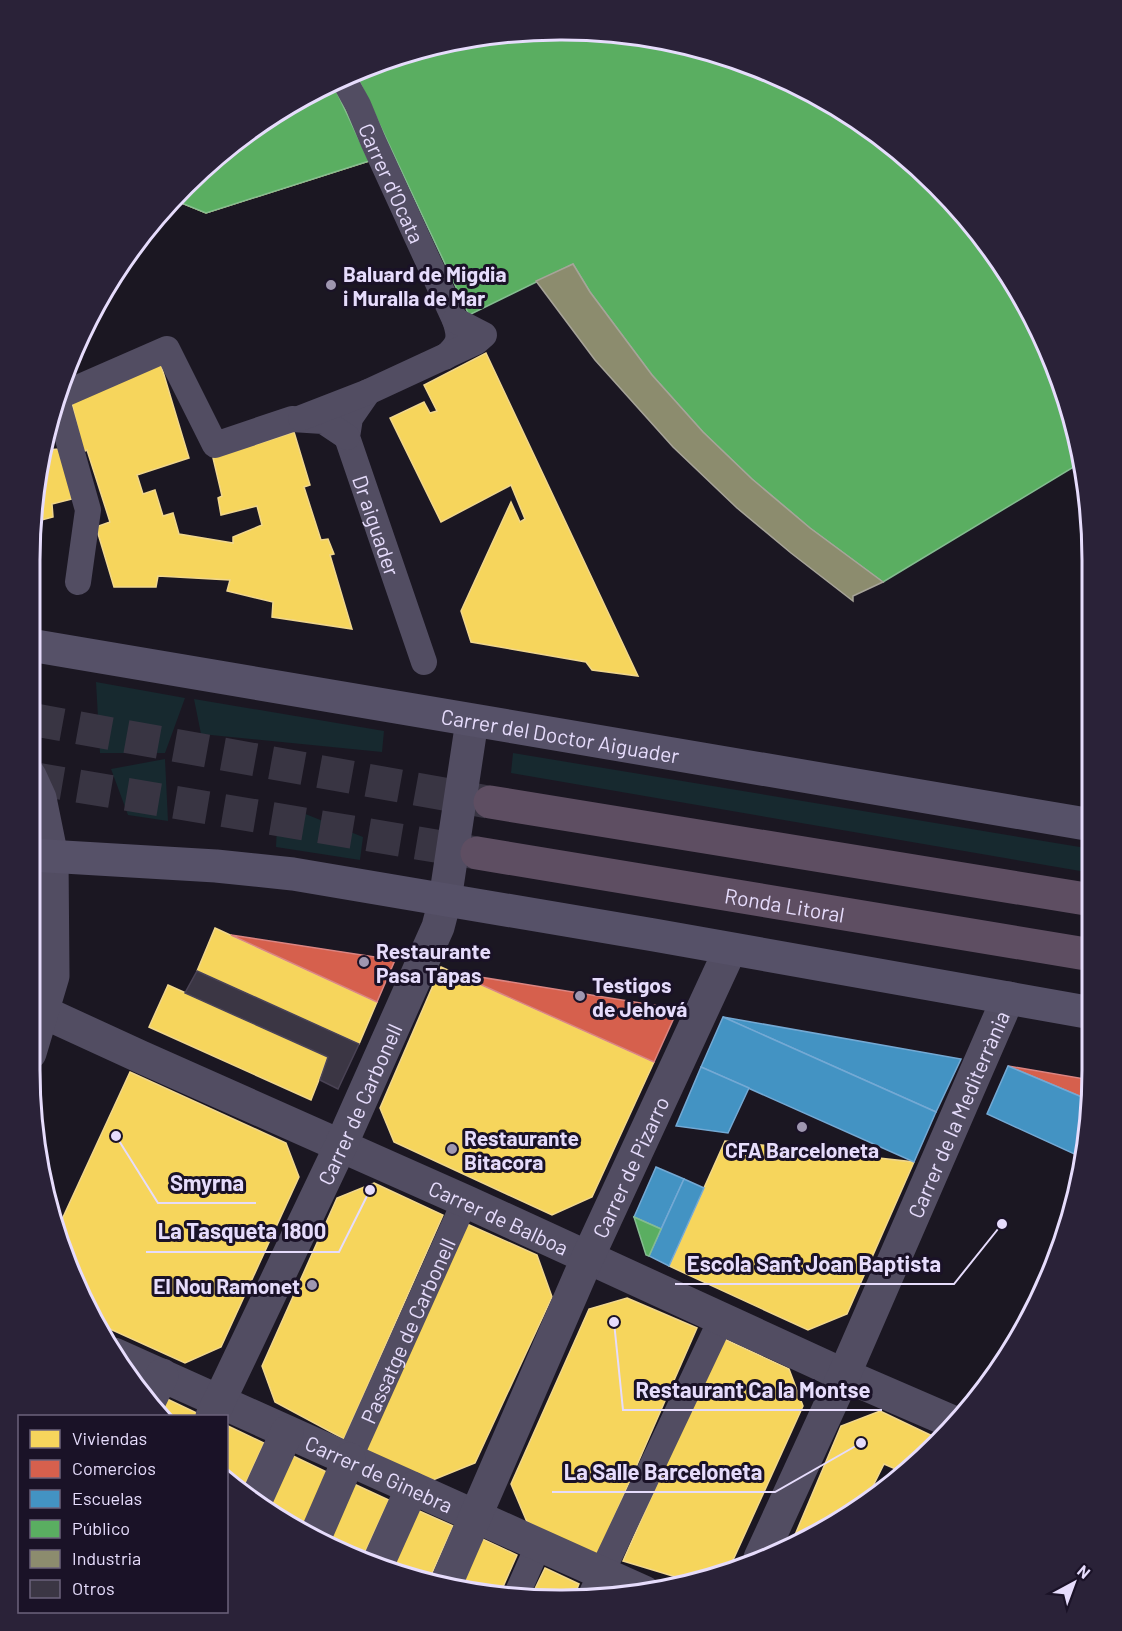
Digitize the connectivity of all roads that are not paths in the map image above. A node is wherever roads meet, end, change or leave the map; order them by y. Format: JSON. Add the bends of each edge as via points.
{"nodes":[{"id":1,"x":348,"y":86,"type":"edge"},
{"id":2,"x":456,"y":320,"type":"junction"},
{"id":3,"x":445,"y":357,"type":"junction"},
{"id":4,"x":69,"y":392,"type":"edge"},
{"id":5,"x":368,"y":392,"type":"junction"},
{"id":6,"x":61,"y":415,"type":"edge"},
{"id":7,"x":295,"y":420,"type":"junction"},
{"id":8,"x":347,"y":437,"type":"junction"},
{"id":9,"x":78,"y":582,"type":"dead end"},
{"id":10,"x":40,"y":647,"type":"edge"},
{"id":11,"x":424,"y":662,"type":"dead end"},
{"id":12,"x":472,"y":721,"type":"junction"},
{"id":13,"x":40,"y":798,"type":"edge"},
{"id":14,"x":490,"y":802,"type":"tunnel mouth"},
{"id":15,"x":1082,"y":823,"type":"edge"},
{"id":16,"x":477,"y":853,"type":"tunnel mouth"},
{"id":17,"x":41,"y":856,"type":"edge"},
{"id":18,"x":1082,"y":898,"type":"edge"},
{"id":19,"x":445,"y":900,"type":"junction"},
{"id":20,"x":730,"y":950,"type":"junction"},
{"id":21,"x":1082,"y":953,"type":"edge"},
{"id":22,"x":1008,"y":998,"type":"junction"},
{"id":23,"x":1082,"y":1011,"type":"edge"},
{"id":24,"x":43,"y":1012,"type":"junction"},
{"id":25,"x":40,"y":1021,"type":"edge"},
{"id":26,"x":341,"y":1145,"type":"junction"},
{"id":27,"x":465,"y":1201,"type":"junction"},
{"id":28,"x":587,"y":1259,"type":"junction"},
{"id":29,"x":721,"y":1320,"type":"junction"},
{"id":30,"x":138,"y":1373,"type":"edge"},
{"id":31,"x":844,"y":1376,"type":"junction"},
{"id":32,"x":156,"y":1387,"type":"edge"},
{"id":33,"x":216,"y":1409,"type":"edge"},
{"id":34,"x":946,"y":1419,"type":"edge"},
{"id":35,"x":287,"y":1432,"type":"junction"},
{"id":36,"x":349,"y":1459,"type":"junction"},
{"id":37,"x":412,"y":1488,"type":"junction"},
{"id":38,"x":258,"y":1493,"type":"edge"},
{"id":39,"x":476,"y":1517,"type":"junction"},
{"id":40,"x":318,"y":1530,"type":"edge"},
{"id":41,"x":538,"y":1544,"type":"junction"},
{"id":42,"x":764,"y":1549,"type":"edge"},
{"id":43,"x":381,"y":1558,"type":"edge"},
{"id":44,"x":449,"y":1578,"type":"edge"},
{"id":45,"x":597,"y":1583,"type":"edge"},
{"id":46,"x":618,"y":1587,"type":"edge"},
{"id":47,"x":519,"y":1588,"type":"edge"}],
"edges":[{"from":1,"to":2,"type":"street","name":"Carrer d'Ocata"},
{"from":2,"to":3,"type":"street","name":"Carrer d'Ocata","via":[[460,334]]},
{"from":2,"to":3,"type":"street","via":[[484,335]]},
{"from":3,"to":5,"type":"street"},
{"from":4,"to":7,"type":"street","via":[[167,349],[215,445]]},
{"from":5,"to":7,"type":"street"},
{"from":5,"to":8,"type":"street","via":[[350,418]]},
{"from":6,"to":9,"type":"street","via":[[88,510]]},
{"from":7,"to":8,"type":"street","via":[[323,421]]},
{"from":8,"to":11,"type":"street","name":"Dr aiguader"},
{"from":10,"to":12,"type":"main road","name":"Carrer del Doctor Aiguader"},
{"from":12,"to":15,"type":"main road","name":"Carrer del Doctor Aiguader"},
{"from":12,"to":19,"type":"street","name":"Carrer de Carbonell"},
{"from":13,"to":17,"type":"street"},
{"from":14,"to":18,"type":"highway"},
{"from":16,"to":21,"type":"highway","name":"Ronda Litoral"},
{"from":17,"to":19,"type":"main road","via":[[256,870]]},
{"from":17,"to":24,"type":"street","via":[[53,976]]},
{"from":19,"to":20,"type":"main road"},
{"from":19,"to":26,"type":"street","name":"Carrer de Carbonell","via":[[438,927]]},
{"from":20,"to":22,"type":"main road"},
{"from":20,"to":28,"type":"street","name":"Carrer de Pizarro"},
{"from":22,"to":23,"type":"main road"},
{"from":22,"to":31,"type":"street","name":"Carrer de la Mediterrània"},
{"from":24,"to":25,"type":"street"},
{"from":24,"to":26,"type":"street","name":"Carrer de Balboa"},
{"from":26,"to":27,"type":"street","name":"Carrer de Balboa"},
{"from":26,"to":33,"type":"street","name":"Carrer de Carbonell"},
{"from":27,"to":28,"type":"street","name":"Carrer de Balboa"},
{"from":27,"to":36,"type":"street","name":"Passatge de Carbonell"},
{"from":28,"to":29,"type":"street","name":"Carrer de Balboa"},
{"from":28,"to":39,"type":"street","name":"Carrer de Pizarro"},
{"from":29,"to":31,"type":"street","name":"Carrer de Balboa"},
{"from":29,"to":45,"type":"street"},
{"from":30,"to":32,"type":"street","name":"Carrer de Ginebra"},
{"from":31,"to":34,"type":"street","name":"Carrer de Balboa"},
{"from":31,"to":42,"type":"street","name":"Carrer de la Mediterrània"},
{"from":32,"to":33,"type":"street","name":"Carrer de Ginebra"},
{"from":33,"to":35,"type":"street","name":"Carrer de Ginebra"},
{"from":35,"to":36,"type":"street","name":"Carrer de Ginebra"},
{"from":35,"to":38,"type":"street"},
{"from":36,"to":37,"type":"street","name":"Carrer de Ginebra"},
{"from":36,"to":40,"type":"street"},
{"from":37,"to":39,"type":"street","name":"Carrer de Ginebra"},
{"from":37,"to":43,"type":"street"},
{"from":39,"to":41,"type":"street","name":"Carrer de Ginebra"},
{"from":39,"to":44,"type":"street","name":"Carrer de Pizarro"},
{"from":41,"to":45,"type":"street","name":"Carrer de Ginebra"},
{"from":41,"to":47,"type":"street"},
{"from":45,"to":46,"type":"street","name":"Carrer de Ginebra"}]}
